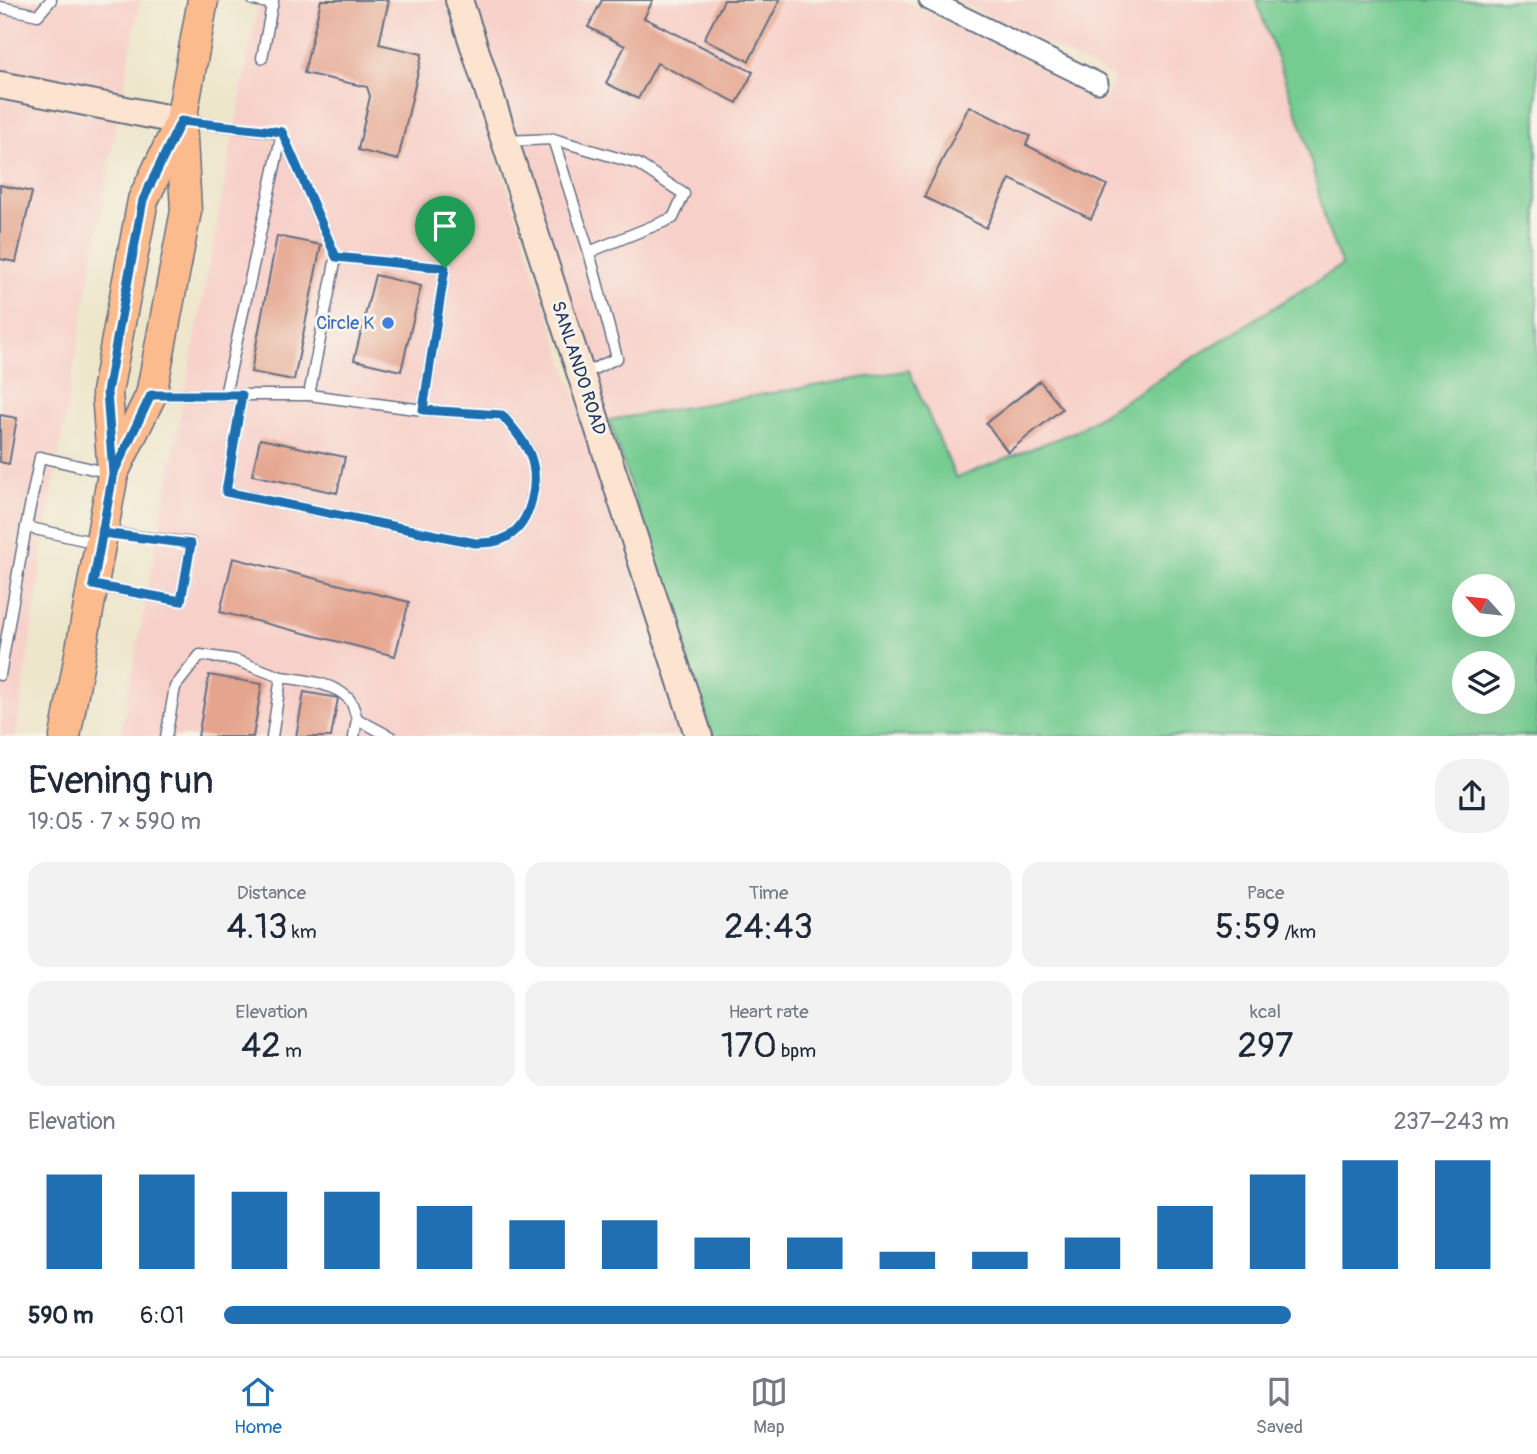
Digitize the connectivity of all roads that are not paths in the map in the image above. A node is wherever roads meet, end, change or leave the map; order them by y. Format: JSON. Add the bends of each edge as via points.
{"nodes":[{"id":1,"x":51,"y":0,"type":"edge"},
{"id":2,"x":203,"y":0,"type":"edge"},
{"id":3,"x":253,"y":0,"type":"edge"},
{"id":4,"x":459,"y":0,"type":"edge"},
{"id":5,"x":929,"y":0,"type":"edge"},
{"id":6,"x":273,"y":2,"type":"edge"},
{"id":7,"x":0,"y":7,"type":"edge"},
{"id":8,"x":262,"y":58,"type":"dead end"},
{"id":9,"x":1098,"y":83,"type":"dead end"},
{"id":10,"x":0,"y":85,"type":"edge"},
{"id":11,"x":181,"y":121,"type":"junction"},
{"id":12,"x":282,"y":132,"type":"junction"},
{"id":13,"x":553,"y":139,"type":"junction"},
{"id":14,"x":505,"y":141,"type":"junction"},
{"id":15,"x":589,"y":252,"type":"junction"},
{"id":16,"x":336,"y":257,"type":"junction"},
{"id":17,"x":581,"y":375,"type":"junction"},
{"id":18,"x":151,"y":395,"type":"junction"},
{"id":19,"x":225,"y":395,"type":"junction"},
{"id":20,"x":242,"y":395,"type":"junction"},
{"id":21,"x":309,"y":395,"type":"junction"},
{"id":22,"x":423,"y":410,"type":"junction"},
{"id":23,"x":113,"y":474,"type":"junction"},
{"id":24,"x":26,"y":527,"type":"junction"},
{"id":25,"x":101,"y":538,"type":"junction"},
{"id":26,"x":93,"y":585,"type":"junction"},
{"id":27,"x":0,"y":676,"type":"edge"},
{"id":28,"x":281,"y":677,"type":"junction"},
{"id":29,"x":358,"y":719,"type":"junction"},
{"id":30,"x":65,"y":736,"type":"edge"},
{"id":31,"x":166,"y":736,"type":"edge"},
{"id":32,"x":272,"y":736,"type":"edge"},
{"id":33,"x":354,"y":736,"type":"edge"},
{"id":34,"x":389,"y":736,"type":"edge"},
{"id":35,"x":699,"y":736,"type":"edge"}],
"edges":[{"from":1,"to":7,"type":"lane","via":[[38,15]]},
{"from":2,"to":11,"type":"main road"},
{"from":3,"to":6,"type":"lane"},
{"from":4,"to":14,"type":"street","name":"SANLANDO ROAD"},
{"from":5,"to":9,"type":"street"},
{"from":6,"to":8,"type":"lane"},
{"from":10,"to":11,"type":"street"},
{"from":11,"to":12,"type":"lane"},
{"from":11,"to":18,"type":"main road","via":[[186,211]]},
{"from":11,"to":23,"type":"main road","via":[[143,200],[107,392]]},
{"from":12,"to":16,"type":"lane"},
{"from":12,"to":19,"type":"lane"},
{"from":13,"to":14,"type":"lane"},
{"from":13,"to":15,"type":"lane"},
{"from":13,"to":15,"type":"lane","via":[[638,164],[684,194],[673,218]]},
{"from":14,"to":17,"type":"street","name":"SANLANDO ROAD"},
{"from":15,"to":17,"type":"lane","via":[[617,358]]},
{"from":16,"to":21,"type":"lane"},
{"from":16,"to":22,"type":"lane","via":[[445,268]]},
{"from":17,"to":35,"type":"street","name":"SANLANDO ROAD"},
{"from":18,"to":19,"type":"lane"},
{"from":18,"to":23,"type":"main road"},
{"from":19,"to":20,"type":"lane"},
{"from":20,"to":21,"type":"lane"},
{"from":20,"to":22,"type":"lane","via":[[226,492],[475,543],[509,537],[530,511],[534,479],[530,456],[518,434],[502,415]]},
{"from":21,"to":22,"type":"lane"},
{"from":23,"to":24,"type":"lane","via":[[40,457]]},
{"from":23,"to":25,"type":"main road"},
{"from":24,"to":25,"type":"lane"},
{"from":24,"to":27,"type":"lane"},
{"from":25,"to":26,"type":"main road"},
{"from":25,"to":26,"type":"lane","via":[[191,544],[181,601]]},
{"from":26,"to":30,"type":"main road"},
{"from":28,"to":29,"type":"lane","via":[[334,689],[350,700]]},
{"from":28,"to":31,"type":"lane","via":[[235,660],[200,655],[175,687]]},
{"from":28,"to":32,"type":"lane"},
{"from":29,"to":33,"type":"lane"},
{"from":29,"to":34,"type":"lane"}]}
